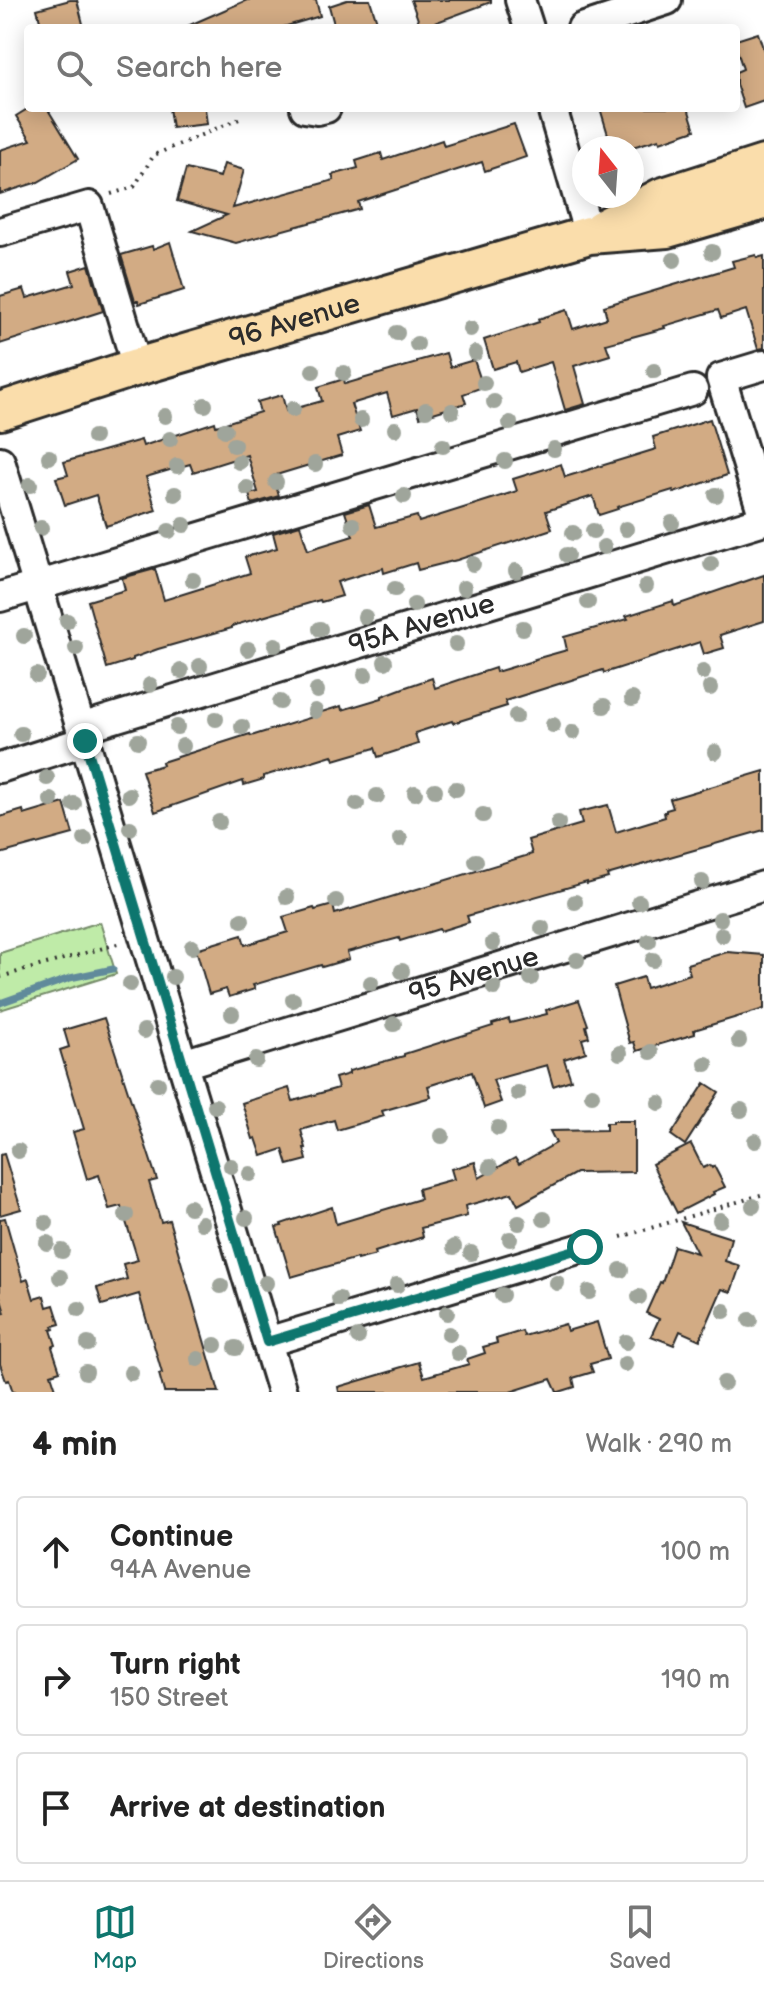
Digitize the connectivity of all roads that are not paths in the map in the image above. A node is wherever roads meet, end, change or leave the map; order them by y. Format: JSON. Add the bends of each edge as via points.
{"nodes":[{"id":1,"x":520,"y":0,"type":"edge"},
{"id":2,"x":667,"y":0,"type":"edge"},
{"id":3,"x":528,"y":24,"type":"edge"},
{"id":4,"x":594,"y":24,"type":"edge"},
{"id":5,"x":553,"y":112,"type":"edge"},
{"id":6,"x":764,"y":164,"type":"edge"},
{"id":7,"x":764,"y":201,"type":"edge"},
{"id":8,"x":0,"y":232,"type":"edge"},
{"id":9,"x":589,"y":235,"type":"junction"},
{"id":10,"x":764,"y":365,"type":"edge"},
{"id":11,"x":137,"y":367,"type":"junction"},
{"id":12,"x":693,"y":390,"type":"dead end"},
{"id":13,"x":0,"y":411,"type":"edge"},
{"id":14,"x":0,"y":461,"type":"edge"},
{"id":15,"x":764,"y":519,"type":"edge"},
{"id":16,"x":38,"y":586,"type":"junction"},
{"id":17,"x":0,"y":597,"type":"edge"},
{"id":18,"x":83,"y":735,"type":"junction"},
{"id":19,"x":0,"y":768,"type":"edge"},
{"id":20,"x":764,"y":886,"type":"edge"},
{"id":21,"x":183,"y":1064,"type":"junction"},
{"id":22,"x":585,"y":1247,"type":"dead end"},
{"id":23,"x":267,"y":1342,"type":"junction"},
{"id":24,"x":282,"y":1392,"type":"edge"}],
"edges":[{"from":1,"to":3,"type":"street"},
{"from":2,"to":4,"type":"street"},
{"from":5,"to":9,"type":"street"},
{"from":6,"to":9,"type":"main road","name":"96 Avenue","via":[[661,197]]},
{"from":7,"to":9,"type":"main road","name":"96 Avenue","via":[[667,229]]},
{"from":8,"to":11,"type":"street","via":[[89,206]]},
{"from":9,"to":11,"type":"main road","name":"96 Avenue"},
{"from":10,"to":15,"type":"street","via":[[721,378]]},
{"from":11,"to":13,"type":"main road","name":"96 Avenue"},
{"from":12,"to":16,"type":"street"},
{"from":14,"to":16,"type":"street"},
{"from":15,"to":18,"type":"street","name":"95A Avenue"},
{"from":16,"to":17,"type":"street"},
{"from":16,"to":18,"type":"street"},
{"from":18,"to":19,"type":"street","name":"95A Avenue"},
{"from":18,"to":21,"type":"street"},
{"from":20,"to":21,"type":"street","name":"95 Avenue"},
{"from":21,"to":23,"type":"street"},
{"from":22,"to":23,"type":"street"},
{"from":23,"to":24,"type":"street"}]}
